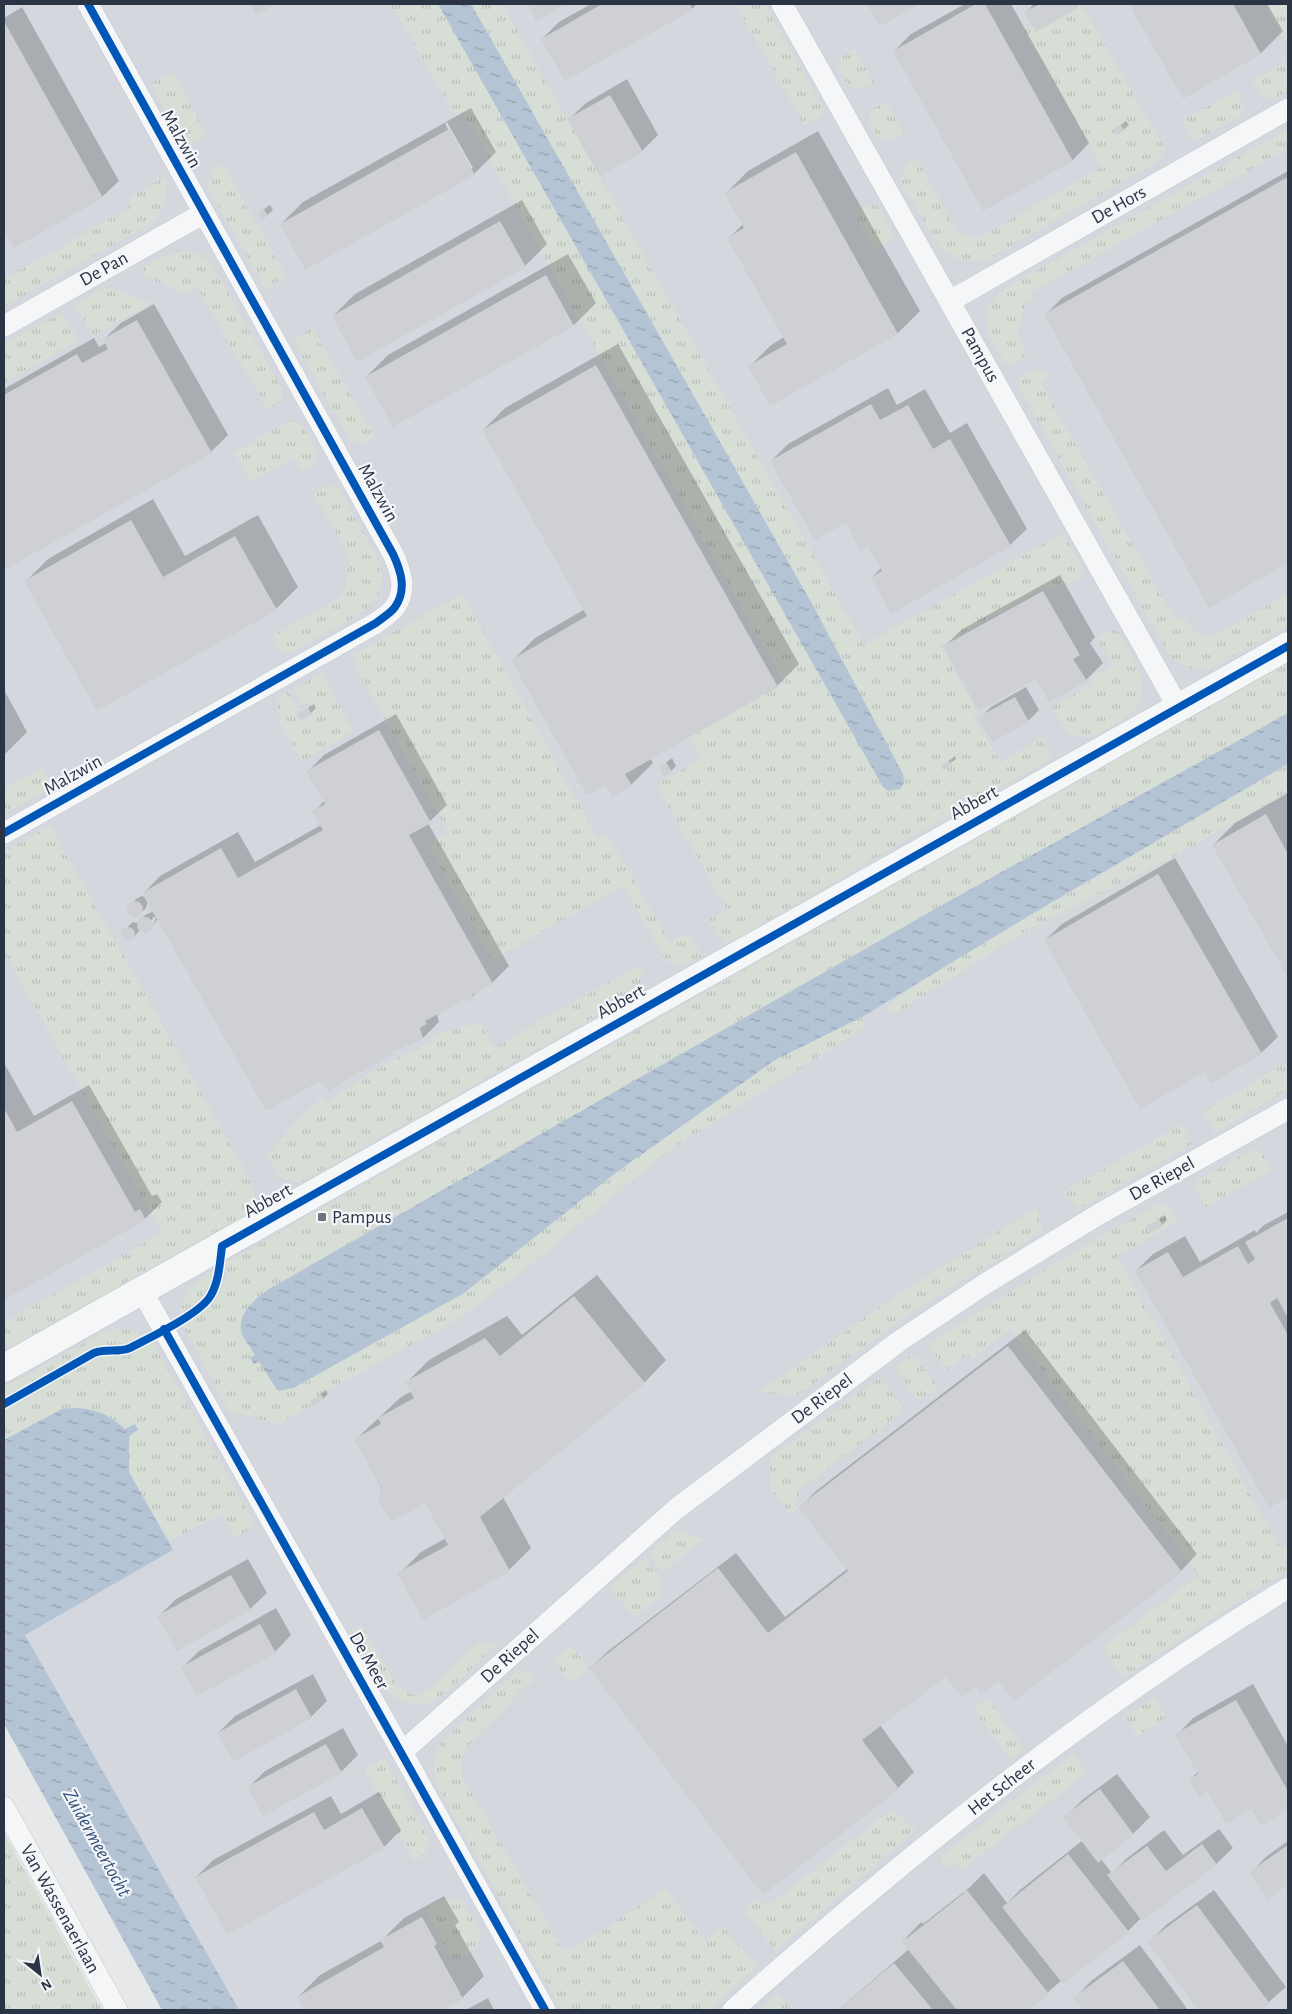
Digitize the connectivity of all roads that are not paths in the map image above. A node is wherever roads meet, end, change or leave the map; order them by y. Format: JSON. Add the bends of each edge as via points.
{"nodes":[{"id":1,"x":88,"y":4,"type":"edge"},
{"id":2,"x":782,"y":4,"type":"edge"},
{"id":3,"x":1288,"y":109,"type":"edge"},
{"id":4,"x":204,"y":213,"type":"junction"},
{"id":5,"x":950,"y":301,"type":"junction"},
{"id":6,"x":4,"y":326,"type":"edge"},
{"id":7,"x":1288,"y":646,"type":"edge"},
{"id":8,"x":1178,"y":707,"type":"junction"},
{"id":9,"x":4,"y":833,"type":"edge"},
{"id":10,"x":1288,"y":1109,"type":"edge"},
{"id":11,"x":142,"y":1291,"type":"junction"},
{"id":12,"x":4,"y":1368,"type":"edge"},
{"id":13,"x":1288,"y":1588,"type":"edge"},
{"id":14,"x":402,"y":1752,"type":"junction"},
{"id":15,"x":4,"y":1807,"type":"edge"},
{"id":16,"x":117,"y":2010,"type":"edge"},
{"id":17,"x":545,"y":2010,"type":"edge"},
{"id":18,"x":733,"y":2010,"type":"edge"}],
"edges":[{"from":1,"to":4,"type":"street","name":"Malzwin"},
{"from":2,"to":5,"type":"street","name":"Pampus"},
{"from":3,"to":5,"type":"street","name":"De Hors"},
{"from":4,"to":6,"type":"street","name":"De Pan"},
{"from":4,"to":9,"type":"street","name":"Malzwin","via":[[393,554],[402,574],[401,593],[395,608],[376,623]]},
{"from":5,"to":8,"type":"street","name":"Pampus"},
{"from":7,"to":8,"type":"street","name":"Abbert"},
{"from":8,"to":11,"type":"street","name":"Abbert"},
{"from":10,"to":14,"type":"street","name":"De Riepel","via":[[1101,1213],[898,1342],[676,1509]]},
{"from":11,"to":12,"type":"street","name":"Abbert"},
{"from":11,"to":14,"type":"street","name":"De Meer"},
{"from":13,"to":18,"type":"street","name":"Het Scheer","via":[[1188,1651],[1069,1735],[895,1871]]},
{"from":14,"to":17,"type":"street","name":"De Meer"},
{"from":15,"to":16,"type":"street","name":"Van Wassenaerlaan"}]}
